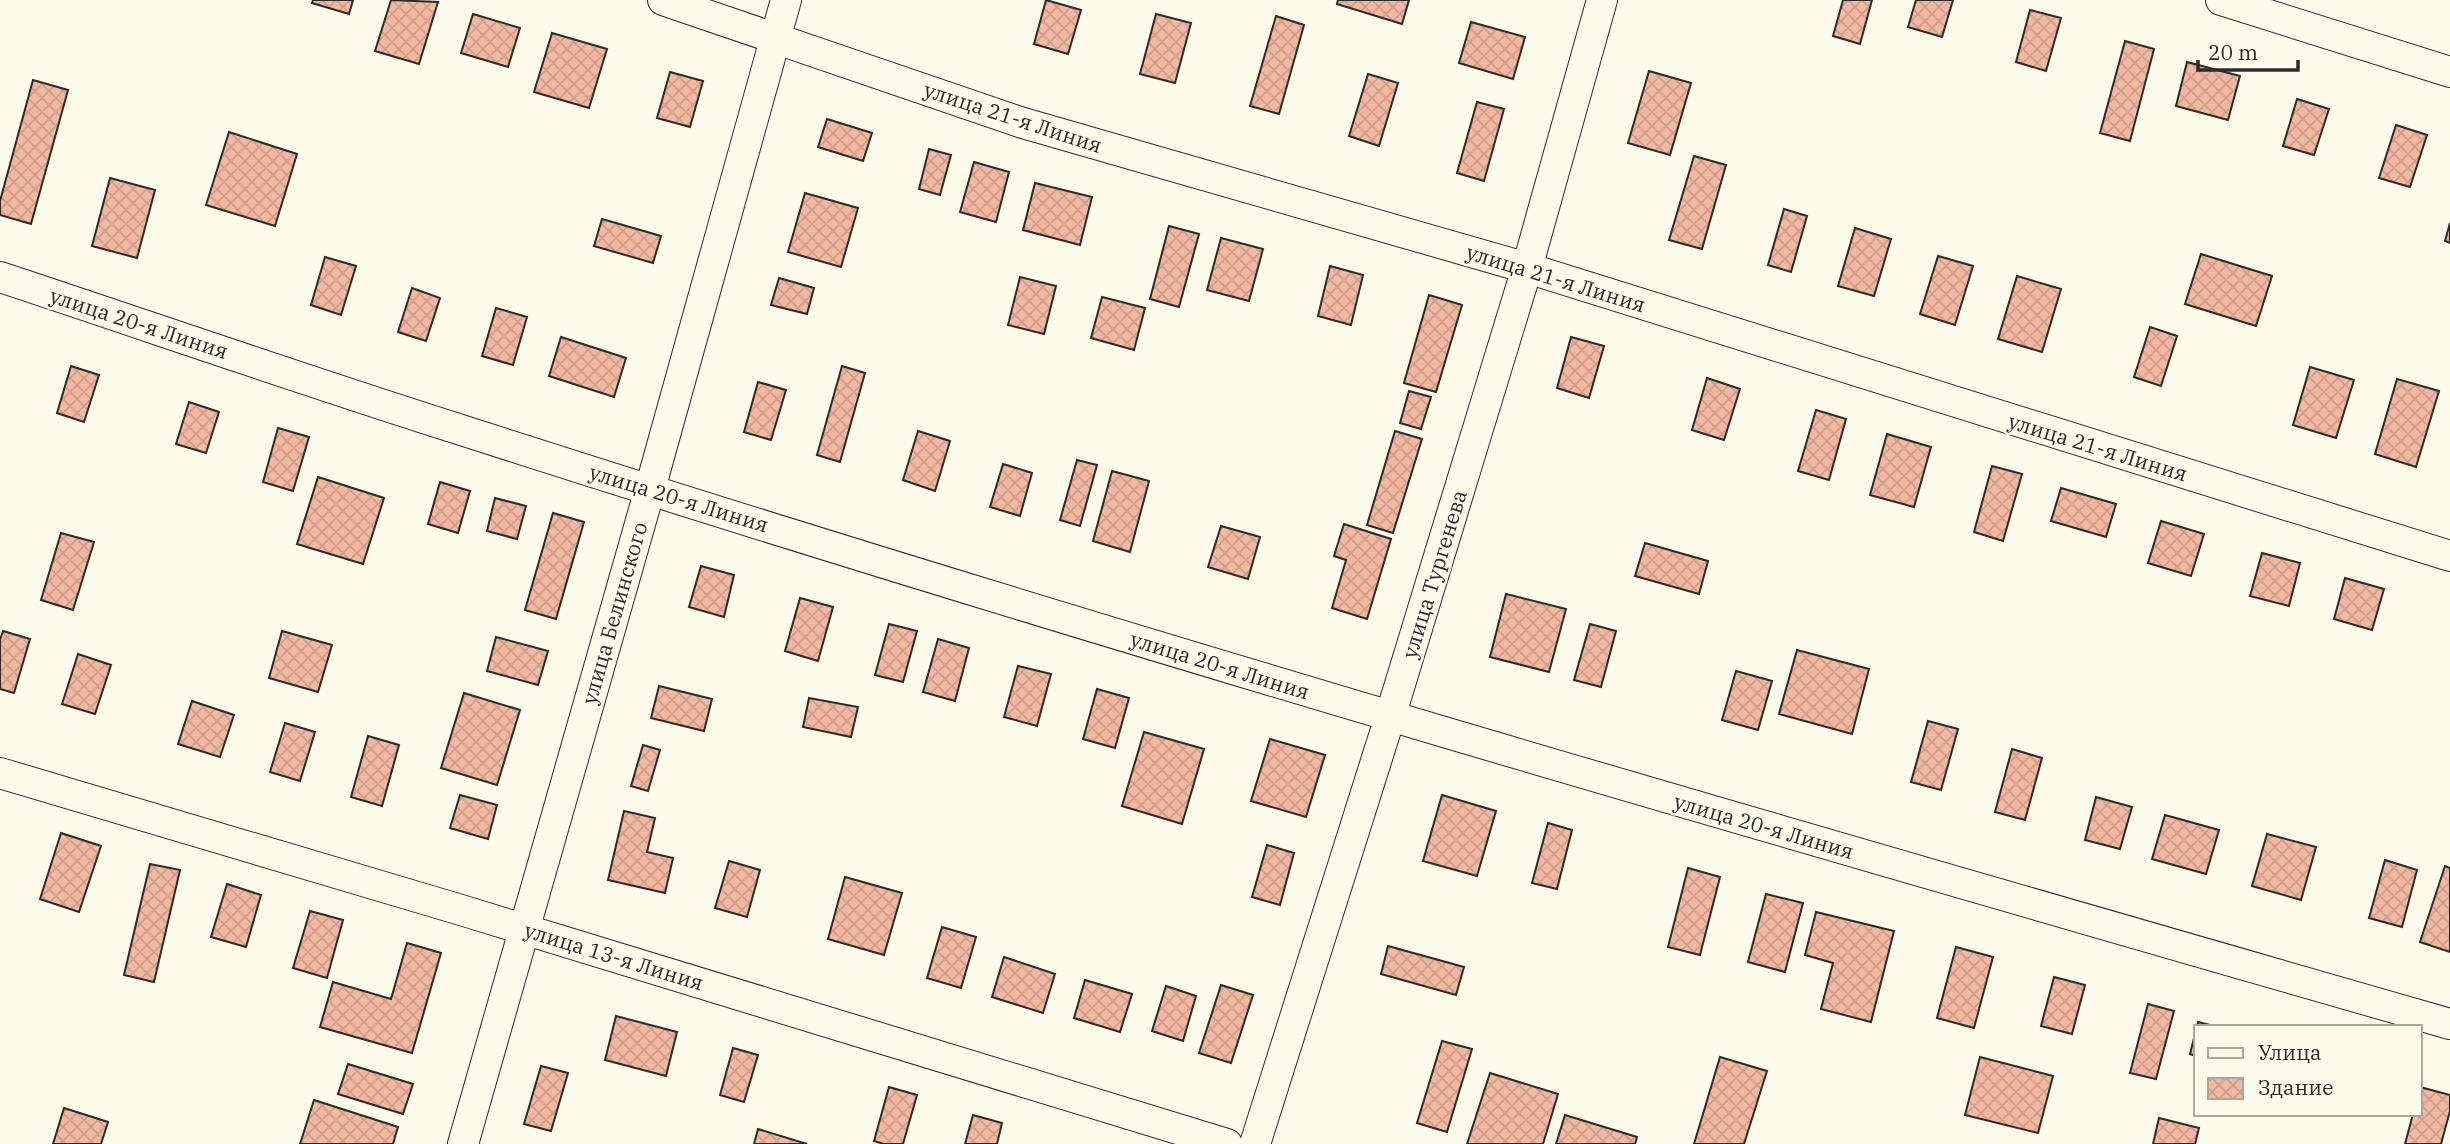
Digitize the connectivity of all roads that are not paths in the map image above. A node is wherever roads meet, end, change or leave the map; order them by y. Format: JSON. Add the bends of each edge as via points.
{"nodes":[{"id":1,"x":663,"y":0,"type":"edge"},
{"id":2,"x":786,"y":0,"type":"edge"},
{"id":3,"x":1602,"y":0,"type":"edge"},
{"id":4,"x":2221,"y":0,"type":"edge"},
{"id":5,"x":775,"y":38,"type":"junction"},
{"id":6,"x":2450,"y":72,"type":"edge"},
{"id":7,"x":1527,"y":268,"type":"junction"},
{"id":8,"x":0,"y":277,"type":"edge"},
{"id":9,"x":650,"y":489,"type":"junction"},
{"id":10,"x":2450,"y":556,"type":"edge"},
{"id":11,"x":1390,"y":717,"type":"junction"},
{"id":12,"x":0,"y":773,"type":"edge"},
{"id":13,"x":524,"y":929,"type":"junction"},
{"id":14,"x":2450,"y":1024,"type":"edge"},
{"id":15,"x":463,"y":1144,"type":"edge"},
{"id":16,"x":1227,"y":1144,"type":"edge"},
{"id":17,"x":1255,"y":1144,"type":"edge"}],
"edges":[{"from":1,"to":5,"type":"street","name":"улица 21-я Линия"},
{"from":2,"to":5,"type":"street","name":"улица Белинского"},
{"from":3,"to":7,"type":"street","name":"улица Тургенева"},
{"from":4,"to":6,"type":"street"},
{"from":5,"to":7,"type":"street","name":"улица 21-я Линия","via":[[1023,123]]},
{"from":5,"to":9,"type":"street","name":"улица Белинского"},
{"from":7,"to":10,"type":"street","name":"улица 21-я Линия"},
{"from":7,"to":11,"type":"street","name":"улица Тургенева"},
{"from":8,"to":9,"type":"street","name":"улица 20-я Линия"},
{"from":9,"to":11,"type":"street","name":"улица 20-я Линия"},
{"from":9,"to":13,"type":"street","name":"улица Белинского"},
{"from":11,"to":14,"type":"street","name":"улица 20-я Линия"},
{"from":11,"to":17,"type":"street","name":"улица Тургенева"},
{"from":12,"to":13,"type":"street","name":"улица 13-я Линия"},
{"from":13,"to":15,"type":"street","name":"улица Белинского"},
{"from":13,"to":16,"type":"street","name":"улица 13-я Линия"}]}
